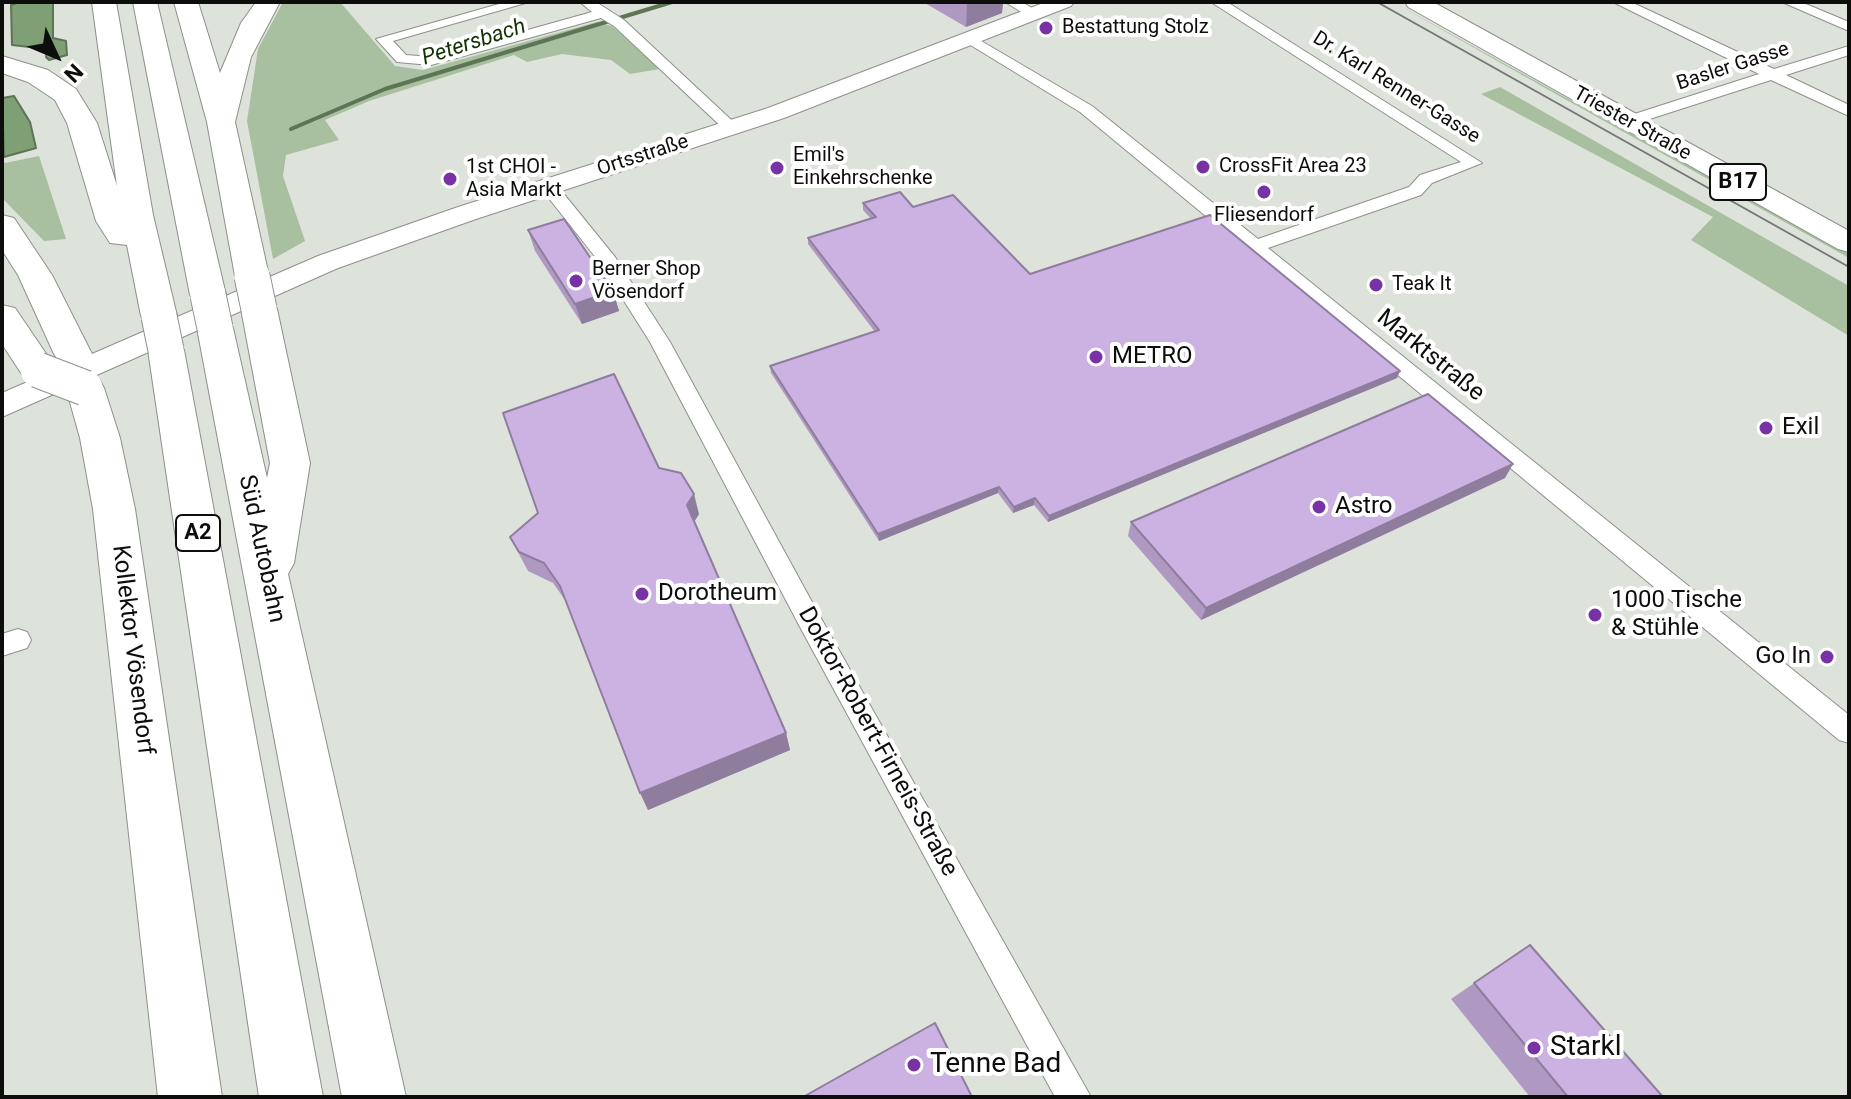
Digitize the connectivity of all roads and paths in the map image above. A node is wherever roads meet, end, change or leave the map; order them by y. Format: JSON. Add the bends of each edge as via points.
{"nodes":[{"id":1,"x":104,"y":2,"type":"edge"},
{"id":2,"x":145,"y":2,"type":"edge"},
{"id":3,"x":186,"y":2,"type":"edge"},
{"id":4,"x":268,"y":2,"type":"edge"},
{"id":5,"x":522,"y":2,"type":"edge"},
{"id":6,"x":586,"y":2,"type":"edge"},
{"id":7,"x":1012,"y":2,"type":"edge"},
{"id":8,"x":1064,"y":2,"type":"edge"},
{"id":9,"x":1218,"y":2,"type":"edge"},
{"id":10,"x":1416,"y":2,"type":"edge"},
{"id":11,"x":1620,"y":2,"type":"edge"},
{"id":12,"x":1789,"y":2,"type":"edge"},
{"id":13,"x":1033,"y":13,"type":"junction"},
{"id":14,"x":611,"y":18,"type":"junction"},
{"id":15,"x":1849,"y":27,"type":"edge"},
{"id":16,"x":966,"y":38,"type":"junction"},
{"id":17,"x":1849,"y":50,"type":"edge"},
{"id":18,"x":2,"y":64,"type":"edge"},
{"id":19,"x":2,"y":75,"type":"edge"},
{"id":20,"x":1773,"y":75,"type":"junction"},
{"id":21,"x":38,"y":76,"type":"junction"},
{"id":22,"x":1849,"y":111,"type":"edge"},
{"id":23,"x":1628,"y":121,"type":"junction"},
{"id":24,"x":221,"y":122,"type":"junction"},
{"id":25,"x":732,"y":128,"type":"junction"},
{"id":26,"x":549,"y":187,"type":"junction"},
{"id":27,"x":2,"y":225,"type":"edge"},
{"id":28,"x":1849,"y":243,"type":"edge"},
{"id":29,"x":1256,"y":246,"type":"junction"},
{"id":30,"x":2,"y":268,"type":"edge"},
{"id":31,"x":147,"y":272,"type":"junction"},
{"id":32,"x":2,"y":316,"type":"edge"},
{"id":33,"x":79,"y":371,"type":"junction"},
{"id":34,"x":2,"y":406,"type":"edge"},
{"id":35,"x":268,"y":585,"type":"junction"},
{"id":36,"x":1849,"y":731,"type":"edge"},
{"id":37,"x":190,"y":1097,"type":"edge"},
{"id":38,"x":291,"y":1097,"type":"edge"},
{"id":39,"x":374,"y":1097,"type":"edge"},
{"id":40,"x":1074,"y":1097,"type":"edge"}],
"edges":[{"from":1,"to":31,"type":"highway","number":"A2"},
{"from":2,"to":35,"type":"highway","name":"Süd Autobahn","number":"A2"},
{"from":3,"to":24,"type":"highway"},
{"from":4,"to":24,"type":"highway","via":[[238,57]]},
{"from":5,"to":14,"type":"street","via":[[383,39],[402,59],[431,61]]},
{"from":6,"to":14,"type":"street"},
{"from":7,"to":13,"type":"street"},
{"from":8,"to":13,"type":"main road","name":"Ortsstraße"},
{"from":9,"to":29,"type":"street","name":"Dr. Karl Renner-Gasse","via":[[1474,163],[1426,179],[1415,191]]},
{"from":10,"to":23,"type":"main road","name":"Triester Straße","number":"B17"},
{"from":11,"to":20,"type":"street"},
{"from":12,"to":15,"type":"street"},
{"from":13,"to":16,"type":"main road","name":"Ortsstraße"},
{"from":14,"to":25,"type":"street"},
{"from":16,"to":25,"type":"main road","name":"Ortsstraße"},
{"from":16,"to":29,"type":"street","name":"Marktstraße","via":[[1086,109]]},
{"from":17,"to":20,"type":"street","name":"Basler Gasse"},
{"from":18,"to":21,"type":"highway"},
{"from":19,"to":21,"type":"highway"},
{"from":20,"to":22,"type":"street"},
{"from":20,"to":23,"type":"street","name":"Basler Gasse"},
{"from":21,"to":31,"type":"highway","via":[[55,85],[75,108],[112,221]]},
{"from":23,"to":28,"type":"main road","name":"Triester Straße","number":"B17"},
{"from":24,"to":35,"type":"highway","via":[[290,463]]},
{"from":25,"to":26,"type":"main road","name":"Ortsstraße"},
{"from":26,"to":34,"type":"main road","name":"Ortsstraße","via":[[283,280]]},
{"from":26,"to":40,"type":"street","name":"Doktor-Robert-Firneis-Straße","via":[[608,261],[660,342]]},
{"from":27,"to":33,"type":"highway","name":"Kollektor Vösendorf","via":[[35,275]]},
{"from":29,"to":36,"type":"street","name":"Marktstraße"},
{"from":30,"to":33,"type":"highway"},
{"from":31,"to":38,"type":"highway","number":"A2","via":[[162,333]]},
{"from":32,"to":33,"type":"highway","bridge":true,"via":[[38,370]]},
{"from":33,"to":37,"type":"highway","name":"Kollektor Vösendorf","via":[[114,509]]},
{"from":35,"to":39,"type":"highway","name":"Süd Autobahn","number":"A2"}]}
